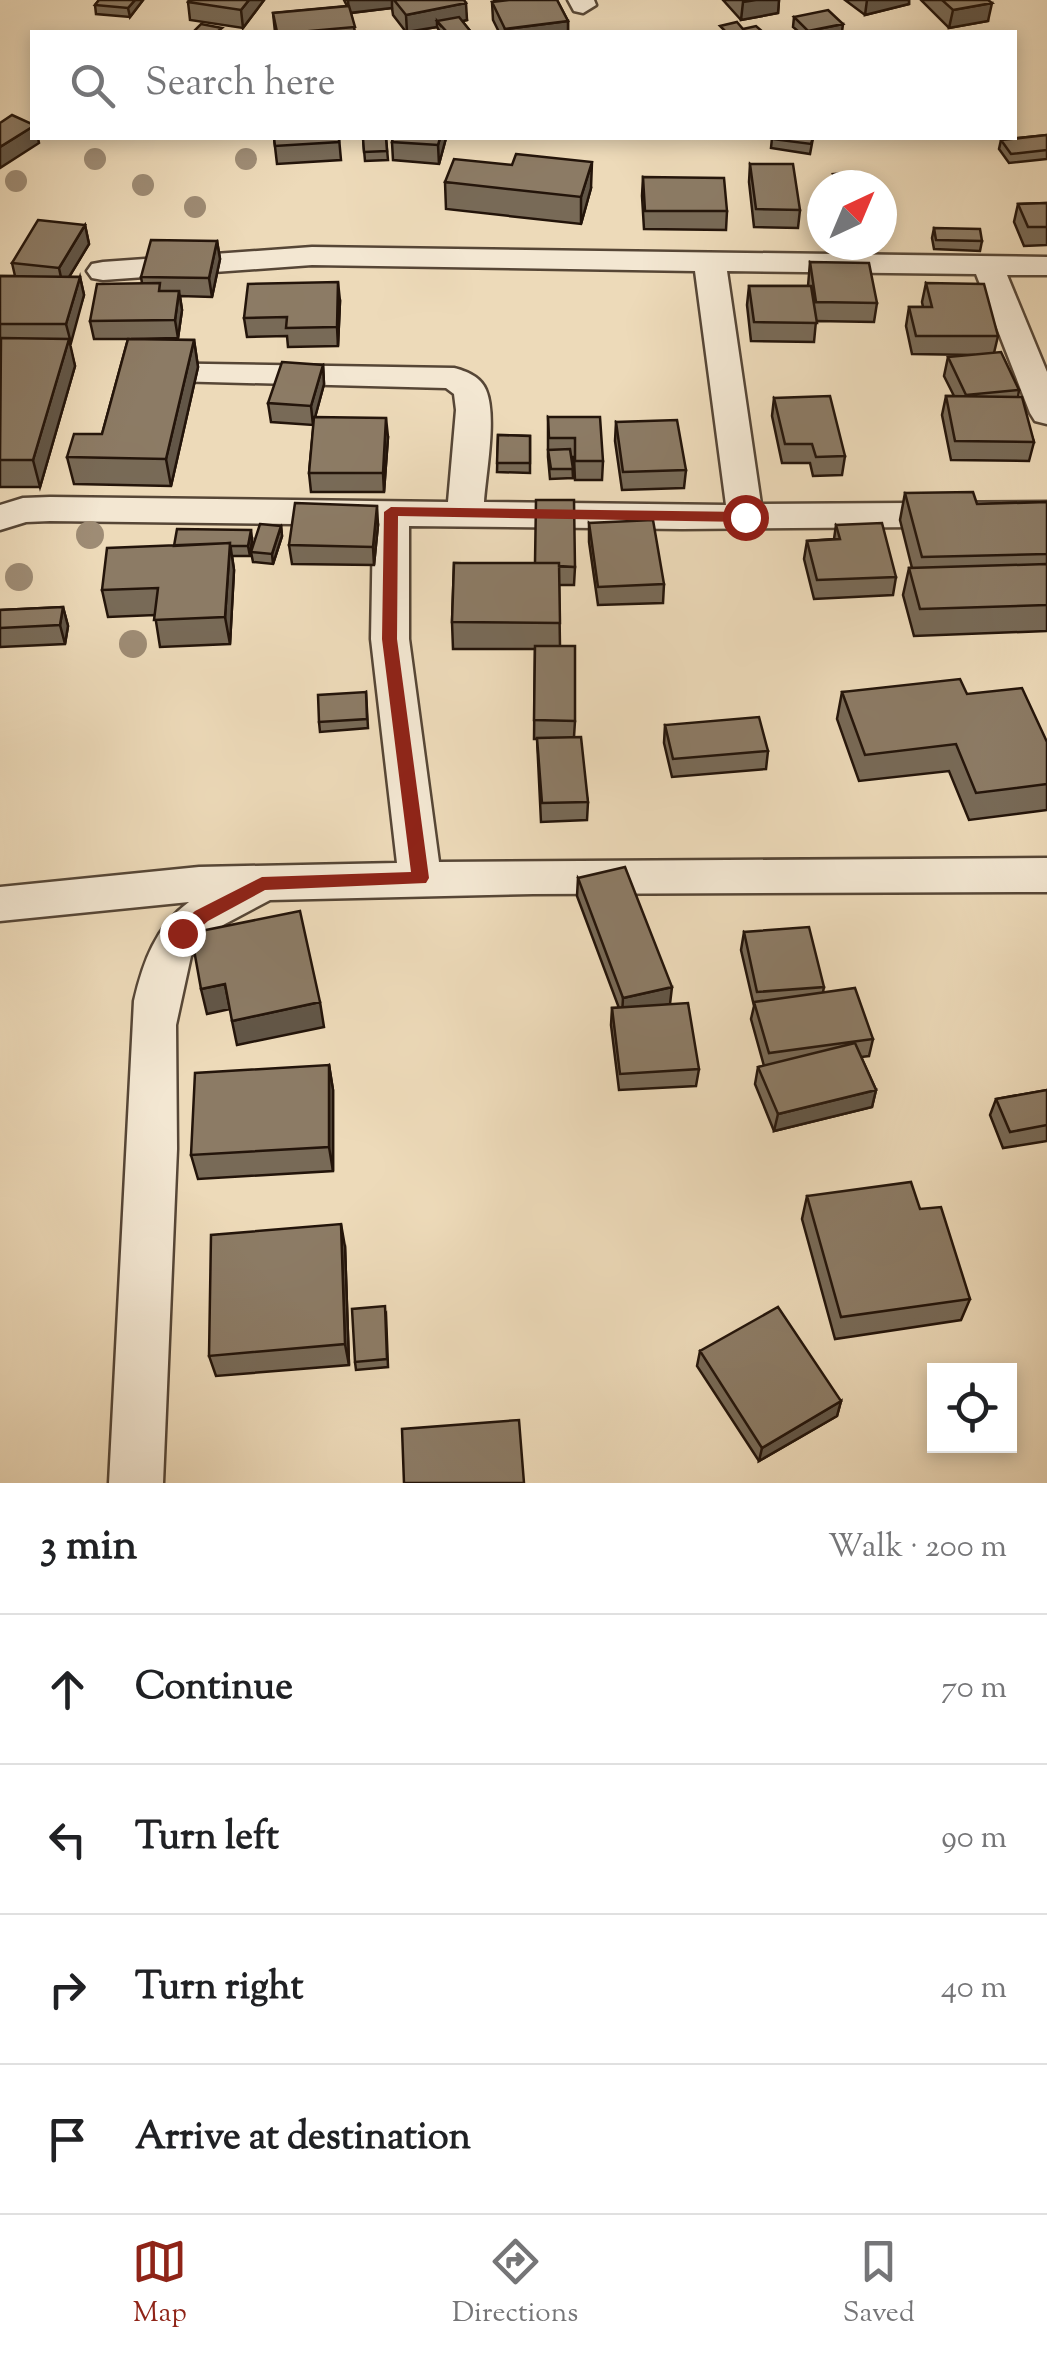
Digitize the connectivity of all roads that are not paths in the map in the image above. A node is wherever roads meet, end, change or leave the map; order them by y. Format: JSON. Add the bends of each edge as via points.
{"nodes":[{"id":1,"x":710,"y":264,"type":"junction"},
{"id":2,"x":988,"y":266,"type":"junction"},
{"id":3,"x":1047,"y":266,"type":"edge"},
{"id":4,"x":103,"y":271,"type":"dead end"},
{"id":5,"x":125,"y":373,"type":"edge"},
{"id":6,"x":1047,"y":413,"type":"edge"},
{"id":7,"x":391,"y":512,"type":"junction"},
{"id":8,"x":465,"y":513,"type":"junction"},
{"id":9,"x":1047,"y":514,"type":"edge"},
{"id":10,"x":745,"y":517,"type":"junction"},
{"id":11,"x":0,"y":518,"type":"edge"},
{"id":12,"x":1047,"y":875,"type":"edge"},
{"id":13,"x":420,"y":878,"type":"junction"},
{"id":14,"x":262,"y":884,"type":"junction"},
{"id":15,"x":0,"y":904,"type":"edge"},
{"id":16,"x":136,"y":1483,"type":"edge"}],
"edges":[{"from":1,"to":2,"type":"street"},
{"from":1,"to":4,"type":"street","via":[[312,256]]},
{"from":1,"to":10,"type":"street"},
{"from":2,"to":3,"type":"street"},
{"from":2,"to":6,"type":"street"},
{"from":5,"to":8,"type":"street","via":[[454,378],[470,390],[473,410]]},
{"from":7,"to":8,"type":"street"},
{"from":7,"to":11,"type":"street","via":[[50,509]]},
{"from":7,"to":13,"type":"street","via":[[390,639]]},
{"from":8,"to":10,"type":"street"},
{"from":9,"to":10,"type":"street"},
{"from":12,"to":13,"type":"street"},
{"from":13,"to":14,"type":"street"},
{"from":14,"to":15,"type":"street"},
{"from":14,"to":16,"type":"street","via":[[182,933],[155,1005]]}]}
